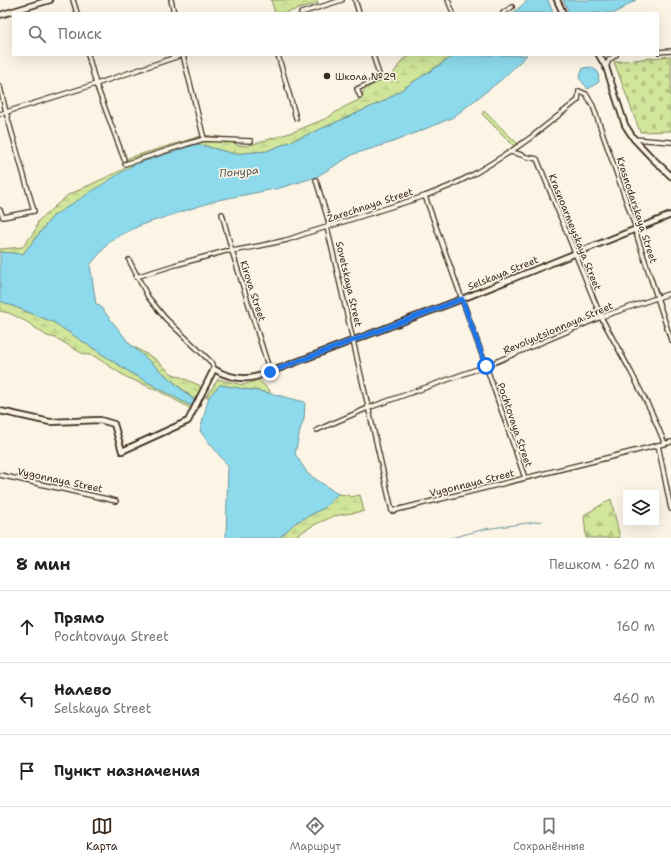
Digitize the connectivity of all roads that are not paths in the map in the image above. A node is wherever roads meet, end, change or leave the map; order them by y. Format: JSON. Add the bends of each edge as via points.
{"nodes":[{"id":1,"x":50,"y":0,"type":"edge"},
{"id":2,"x":73,"y":0,"type":"edge"},
{"id":3,"x":171,"y":0,"type":"edge"},
{"id":4,"x":342,"y":0,"type":"edge"},
{"id":5,"x":355,"y":0,"type":"edge"},
{"id":6,"x":448,"y":0,"type":"edge"},
{"id":7,"x":557,"y":0,"type":"edge"},
{"id":8,"x":512,"y":7,"type":"dead end"},
{"id":9,"x":77,"y":12,"type":"edge"},
{"id":10,"x":174,"y":12,"type":"edge"},
{"id":11,"x":304,"y":12,"type":"edge"},
{"id":12,"x":359,"y":12,"type":"edge"},
{"id":13,"x":453,"y":12,"type":"edge"},
{"id":14,"x":504,"y":12,"type":"edge"},
{"id":15,"x":563,"y":12,"type":"edge"},
{"id":16,"x":0,"y":15,"type":"edge"},
{"id":17,"x":671,"y":51,"type":"edge"},
{"id":18,"x":659,"y":52,"type":"edge"},
{"id":19,"x":88,"y":56,"type":"edge"},
{"id":20,"x":179,"y":56,"type":"edge"},
{"id":21,"x":182,"y":56,"type":"edge"},
{"id":22,"x":278,"y":56,"type":"edge"},
{"id":23,"x":373,"y":56,"type":"edge"},
{"id":24,"x":600,"y":56,"type":"edge"},
{"id":25,"x":615,"y":56,"type":"edge"},
{"id":26,"x":606,"y":67,"type":"junction"},
{"id":27,"x":96,"y":84,"type":"junction"},
{"id":28,"x":0,"y":87,"type":"edge"},
{"id":29,"x":579,"y":91,"type":"joint"},
{"id":30,"x":360,"y":96,"type":"dead end"},
{"id":31,"x":6,"y":112,"type":"junction"},
{"id":32,"x":0,"y":114,"type":"edge"},
{"id":33,"x":296,"y":118,"type":"dead end"},
{"id":34,"x":204,"y":139,"type":"junction"},
{"id":35,"x":634,"y":139,"type":"junction"},
{"id":36,"x":251,"y":141,"type":"dead end"},
{"id":37,"x":671,"y":142,"type":"edge"},
{"id":38,"x":510,"y":152,"type":"junction"},
{"id":39,"x":124,"y":159,"type":"dead end"},
{"id":40,"x":125,"y":164,"type":"dead end"},
{"id":41,"x":671,"y":176,"type":"edge"},
{"id":42,"x":316,"y":180,"type":"dead end"},
{"id":43,"x":425,"y":196,"type":"junction"},
{"id":44,"x":0,"y":210,"type":"edge"},
{"id":45,"x":222,"y":214,"type":"dead end"},
{"id":46,"x":671,"y":215,"type":"edge"},
{"id":47,"x":327,"y":227,"type":"junction"},
{"id":48,"x":635,"y":230,"type":"junction"},
{"id":49,"x":232,"y":251,"type":"junction"},
{"id":50,"x":576,"y":253,"type":"junction"},
{"id":51,"x":129,"y":260,"type":"dead end"},
{"id":52,"x":136,"y":276,"type":"junction"},
{"id":53,"x":671,"y":293,"type":"edge"},
{"id":54,"x":657,"y":298,"type":"junction"},
{"id":55,"x":462,"y":299,"type":"junction"},
{"id":56,"x":601,"y":317,"type":"junction"},
{"id":57,"x":354,"y":340,"type":"junction"},
{"id":58,"x":671,"y":340,"type":"edge"},
{"id":59,"x":486,"y":366,"type":"junction"},
{"id":60,"x":214,"y":369,"type":"junction"},
{"id":61,"x":270,"y":372,"type":"junction"},
{"id":62,"x":368,"y":408,"type":"junction"},
{"id":63,"x":0,"y":411,"type":"edge"},
{"id":64,"x":317,"y":430,"type":"dead end"},
{"id":65,"x":671,"y":442,"type":"edge"},
{"id":66,"x":665,"y":444,"type":"junction"},
{"id":67,"x":658,"y":445,"type":"junction"},
{"id":68,"x":0,"y":476,"type":"edge"},
{"id":69,"x":525,"y":478,"type":"junction"},
{"id":70,"x":116,"y":501,"type":"dead end"},
{"id":71,"x":671,"y":509,"type":"edge"},
{"id":72,"x":392,"y":511,"type":"joint"}],
"edges":[{"from":1,"to":16,"type":"street"},
{"from":2,"to":9,"type":"street"},
{"from":3,"to":10,"type":"street"},
{"from":4,"to":11,"type":"street"},
{"from":5,"to":12,"type":"street"},
{"from":6,"to":13,"type":"street"},
{"from":7,"to":15,"type":"street"},
{"from":8,"to":14,"type":"street"},
{"from":17,"to":18,"type":"street"},
{"from":19,"to":27,"type":"street"},
{"from":20,"to":27,"type":"street"},
{"from":21,"to":34,"type":"street"},
{"from":22,"to":33,"type":"street"},
{"from":23,"to":30,"type":"street","via":[[380,78],[357,90]]},
{"from":24,"to":26,"type":"street"},
{"from":25,"to":26,"type":"street"},
{"from":26,"to":35,"type":"street","via":[[625,124]]},
{"from":27,"to":31,"type":"street"},
{"from":27,"to":39,"type":"street"},
{"from":28,"to":31,"type":"street"},
{"from":29,"to":38,"type":"street","name":"Zarechnaya Street","via":[[578,100]]},
{"from":29,"to":48,"type":"street","name":"Krasnodarskaya Street","via":[[586,94],[593,106]]},
{"from":31,"to":32,"type":"street"},
{"from":31,"to":44,"type":"street","via":[[34,211],[3,218]]},
{"from":34,"to":36,"type":"street"},
{"from":34,"to":40,"type":"street"},
{"from":35,"to":37,"type":"street"},
{"from":35,"to":41,"type":"street"},
{"from":38,"to":43,"type":"street","name":"Zarechnaya Street","via":[[474,174]]},
{"from":38,"to":50,"type":"street","name":"Krasnoarmeyskaya Street","via":[[537,159]]},
{"from":42,"to":47,"type":"street","name":"Sovetskaya Street","via":[[329,223]]},
{"from":43,"to":47,"type":"street","name":"Zarechnaya Street"},
{"from":43,"to":55,"type":"street","name":"Pochtovaya Street"},
{"from":45,"to":49,"type":"street","name":"Kirova Street"},
{"from":46,"to":48,"type":"street","name":"Selskaya Street"},
{"from":47,"to":49,"type":"street","name":"Zarechnaya Street","via":[[287,240]]},
{"from":47,"to":57,"type":"street","name":"Sovetskaya Street"},
{"from":48,"to":50,"type":"street","name":"Selskaya Street"},
{"from":48,"to":54,"type":"street","name":"Krasnodarskaya Street"},
{"from":49,"to":52,"type":"street","name":"Zarechnaya Street"},
{"from":49,"to":61,"type":"street","name":"Kirova Street"},
{"from":50,"to":55,"type":"street","name":"Selskaya Street"},
{"from":50,"to":56,"type":"street","name":"Krasnoarmeyskaya Street"},
{"from":51,"to":52,"type":"street"},
{"from":52,"to":60,"type":"street","via":[[148,297],[165,318],[211,362]]},
{"from":53,"to":54,"type":"street","name":"Revolyutsionnaya Street"},
{"from":54,"to":56,"type":"street","name":"Revolyutsionnaya Street"},
{"from":54,"to":58,"type":"street","name":"Krasnodarskaya Street"},
{"from":55,"to":57,"type":"street","name":"Selskaya Street"},
{"from":55,"to":59,"type":"street","name":"Pochtovaya Street"},
{"from":56,"to":59,"type":"street","name":"Revolyutsionnaya Street"},
{"from":56,"to":66,"type":"street","name":"Krasnoarmeyskaya Street","via":[[635,378]]},
{"from":57,"to":61,"type":"street","name":"Selskaya Street"},
{"from":57,"to":62,"type":"street","name":"Sovetskaya Street"},
{"from":59,"to":62,"type":"street","name":"Revolyutsionnaya Street"},
{"from":59,"to":69,"type":"street","name":"Pochtovaya Street"},
{"from":60,"to":61,"type":"street","name":"Selskaya Street","via":[[221,374],[237,378]]},
{"from":60,"to":63,"type":"street","via":[[188,421],[122,451],[114,424],[100,420],[50,422]]},
{"from":62,"to":64,"type":"street","name":"Revolyutsionnaya Street"},
{"from":62,"to":72,"type":"street","name":"Sovetskaya Street"},
{"from":65,"to":66,"type":"street","name":"Vygonnaya Street"},
{"from":66,"to":67,"type":"street","name":"Vygonnaya Street"},
{"from":67,"to":69,"type":"street","name":"Vygonnaya Street"},
{"from":67,"to":71,"type":"street"},
{"from":68,"to":70,"type":"street","name":"Vygonnaya Street"},
{"from":69,"to":72,"type":"street","name":"Vygonnaya Street"}]}
